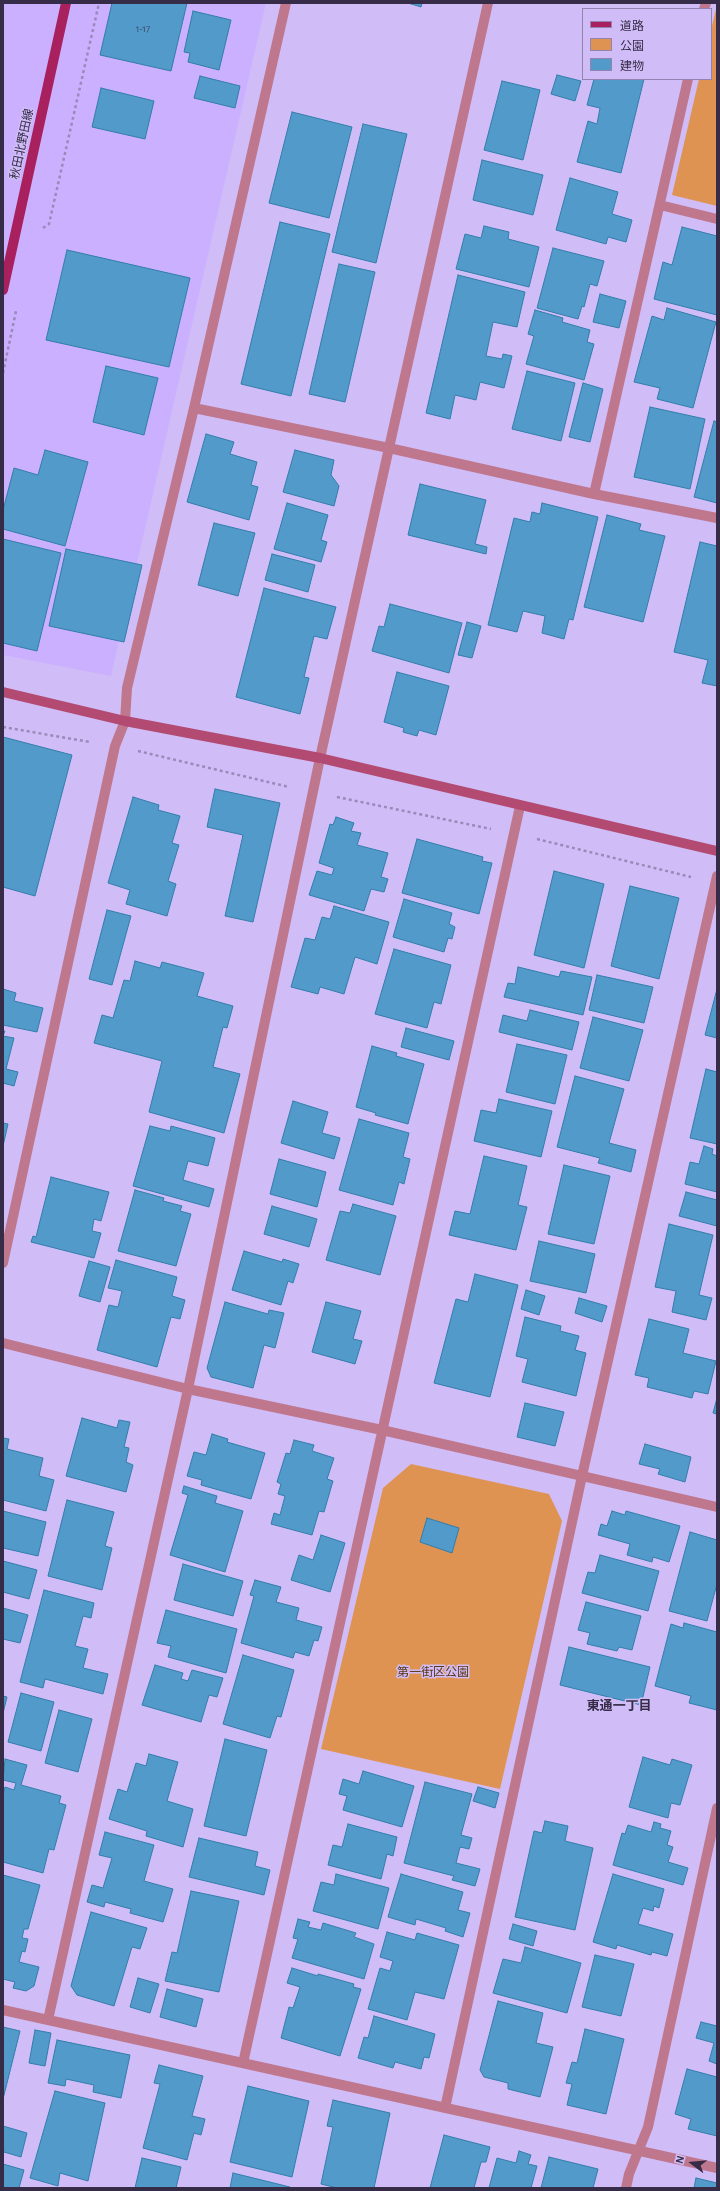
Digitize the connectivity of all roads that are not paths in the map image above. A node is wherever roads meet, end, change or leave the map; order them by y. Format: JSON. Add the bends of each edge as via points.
{"nodes":[{"id":1,"x":66,"y":3,"type":"edge"},
{"id":2,"x":286,"y":3,"type":"edge"},
{"id":3,"x":488,"y":3,"type":"edge"},
{"id":4,"x":688,"y":80,"type":"edge"},
{"id":5,"x":660,"y":205,"type":"junction"},
{"id":6,"x":717,"y":219,"type":"edge"},
{"id":7,"x":3,"y":290,"type":"edge"},
{"id":8,"x":194,"y":408,"type":"junction"},
{"id":9,"x":389,"y":448,"type":"junction"},
{"id":10,"x":594,"y":494,"type":"junction"},
{"id":11,"x":717,"y":518,"type":"edge"},
{"id":12,"x":3,"y":692,"type":"edge"},
{"id":13,"x":125,"y":721,"type":"junction"},
{"id":14,"x":320,"y":758,"type":"junction"},
{"id":15,"x":520,"y":806,"type":"junction"},
{"id":16,"x":717,"y":851,"type":"edge"},
{"id":17,"x":716,"y":879,"type":"edge"},
{"id":18,"x":3,"y":1263,"type":"edge"},
{"id":19,"x":3,"y":1344,"type":"edge"},
{"id":20,"x":188,"y":1389,"type":"junction"},
{"id":21,"x":382,"y":1430,"type":"junction"},
{"id":22,"x":582,"y":1476,"type":"junction"},
{"id":23,"x":717,"y":1506,"type":"edge"},
{"id":24,"x":717,"y":1808,"type":"edge"},
{"id":25,"x":3,"y":2010,"type":"edge"},
{"id":26,"x":48,"y":2020,"type":"junction"},
{"id":27,"x":243,"y":2063,"type":"junction"},
{"id":28,"x":445,"y":2108,"type":"junction"},
{"id":29,"x":639,"y":2150,"type":"junction"},
{"id":30,"x":717,"y":2168,"type":"edge"},
{"id":31,"x":626,"y":2188,"type":"edge"}],
"edges":[{"from":1,"to":7,"type":"main road","name":"秋田北野田線"},
{"from":2,"to":8,"type":"street"},
{"from":3,"to":9,"type":"street"},
{"from":4,"to":5,"type":"street"},
{"from":5,"to":6,"type":"street"},
{"from":5,"to":10,"type":"street"},
{"from":8,"to":9,"type":"street"},
{"from":8,"to":13,"type":"street","via":[[127,688]]},
{"from":9,"to":10,"type":"street"},
{"from":9,"to":14,"type":"street"},
{"from":10,"to":11,"type":"street"},
{"from":12,"to":13,"type":"street"},
{"from":13,"to":14,"type":"street"},
{"from":13,"to":18,"type":"street","via":[[115,746]]},
{"from":14,"to":15,"type":"street"},
{"from":14,"to":20,"type":"street"},
{"from":15,"to":16,"type":"street"},
{"from":15,"to":21,"type":"street"},
{"from":17,"to":22,"type":"street"},
{"from":19,"to":20,"type":"street"},
{"from":20,"to":21,"type":"street"},
{"from":20,"to":26,"type":"street"},
{"from":21,"to":22,"type":"street"},
{"from":21,"to":27,"type":"street"},
{"from":22,"to":23,"type":"street"},
{"from":22,"to":28,"type":"street"},
{"from":24,"to":29,"type":"street","via":[[648,2127]]},
{"from":25,"to":26,"type":"street"},
{"from":26,"to":27,"type":"street"},
{"from":27,"to":28,"type":"street"},
{"from":28,"to":29,"type":"street"},
{"from":29,"to":30,"type":"street"},
{"from":29,"to":31,"type":"street"}]}
